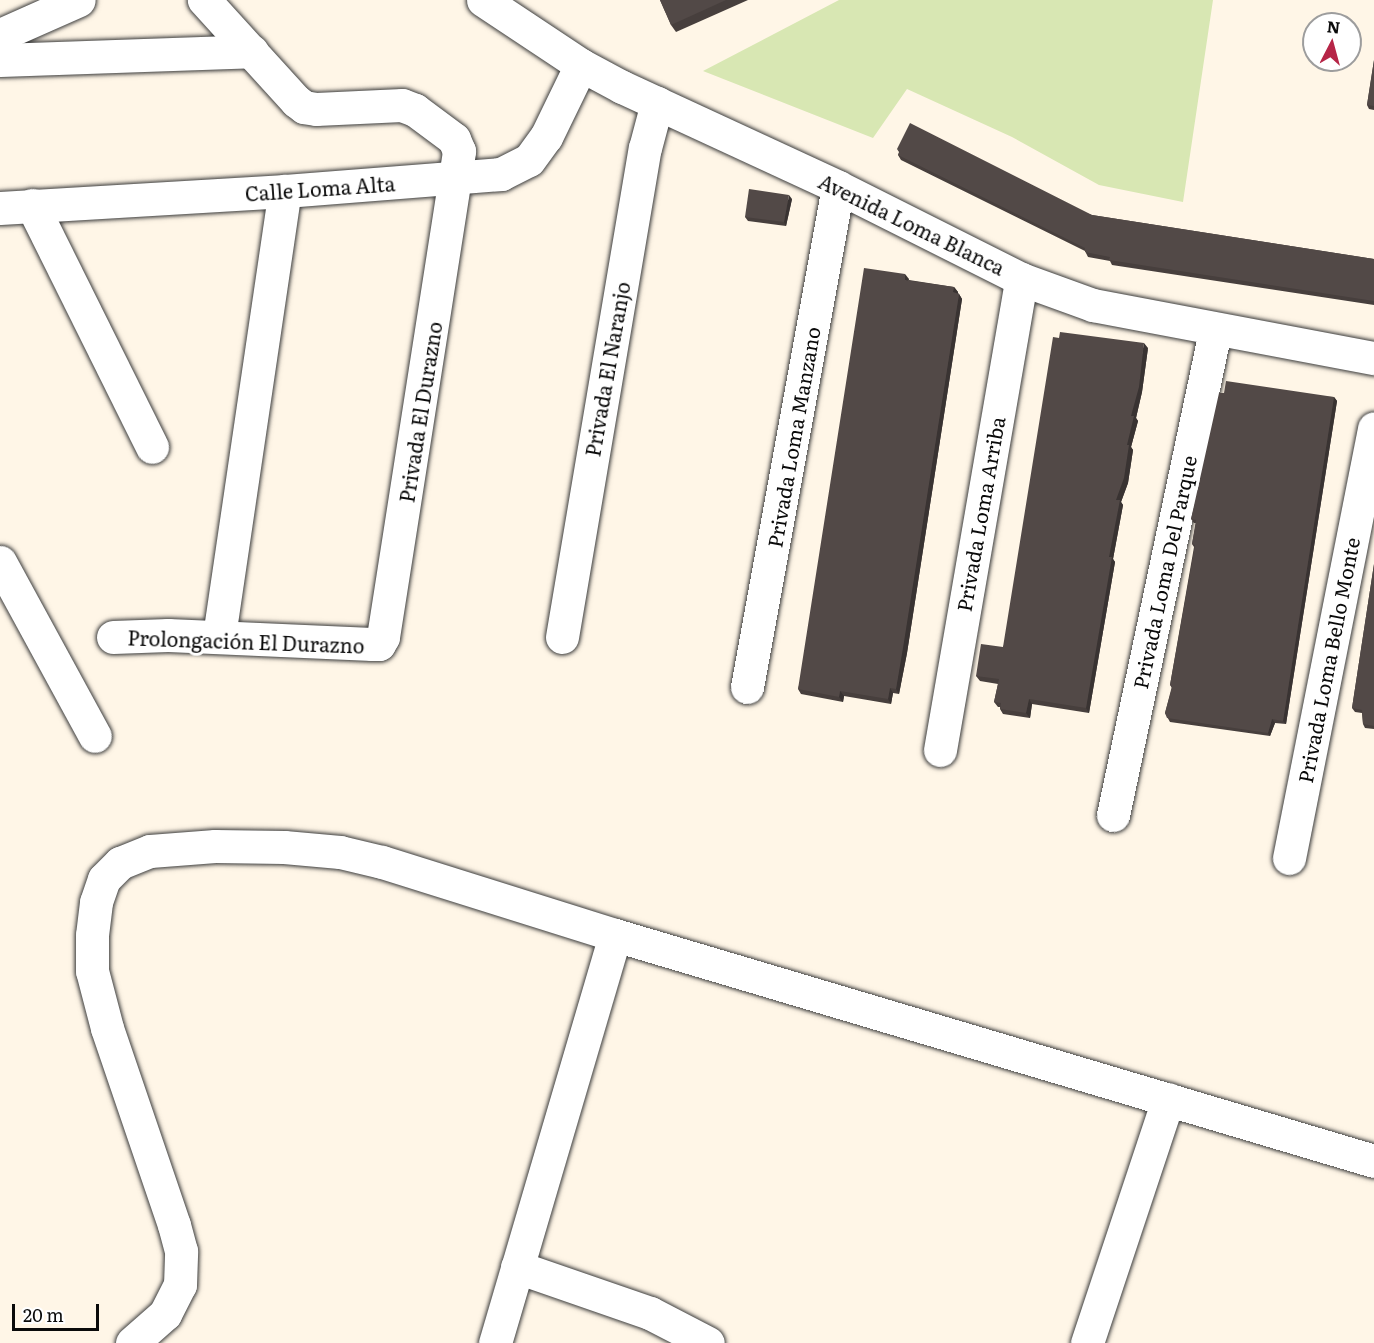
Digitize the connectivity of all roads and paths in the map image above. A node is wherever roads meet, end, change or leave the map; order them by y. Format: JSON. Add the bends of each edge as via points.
{"nodes":[{"id":1,"x":79,"y":0,"type":"edge"},
{"id":2,"x":204,"y":0,"type":"edge"},
{"id":3,"x":483,"y":0,"type":"edge"},
{"id":4,"x":0,"y":35,"type":"edge"},
{"id":5,"x":252,"y":51,"type":"junction"},
{"id":6,"x":0,"y":60,"type":"edge"},
{"id":7,"x":581,"y":65,"type":"junction"},
{"id":8,"x":657,"y":103,"type":"junction"},
{"id":9,"x":455,"y":179,"type":"junction"},
{"id":10,"x":838,"y":187,"type":"junction"},
{"id":11,"x":285,"y":191,"type":"junction"},
{"id":12,"x":32,"y":205,"type":"junction"},
{"id":13,"x":0,"y":208,"type":"edge"},
{"id":14,"x":1021,"y":279,"type":"junction"},
{"id":15,"x":1215,"y":329,"type":"junction"},
{"id":16,"x":1374,"y":358,"type":"edge"},
{"id":17,"x":1374,"y":428,"type":"edge"},
{"id":18,"x":152,"y":447,"type":"dead end"},
{"id":19,"x":0,"y":562,"type":"edge"},
{"id":20,"x":219,"y":636,"type":"junction"},
{"id":21,"x":113,"y":637,"type":"dead end"},
{"id":22,"x":562,"y":637,"type":"dead end"},
{"id":23,"x":379,"y":644,"type":"joint"},
{"id":24,"x":747,"y":687,"type":"dead end"},
{"id":25,"x":95,"y":736,"type":"dead end"},
{"id":26,"x":940,"y":750,"type":"dead end"},
{"id":27,"x":1113,"y":815,"type":"dead end"},
{"id":28,"x":1289,"y":858,"type":"dead end"},
{"id":29,"x":615,"y":935,"type":"junction"},
{"id":30,"x":1168,"y":1099,"type":"junction"},
{"id":31,"x":1374,"y":1161,"type":"edge"},
{"id":32,"x":517,"y":1267,"type":"junction"},
{"id":33,"x":132,"y":1343,"type":"edge"},
{"id":34,"x":495,"y":1343,"type":"edge"},
{"id":35,"x":708,"y":1343,"type":"edge"},
{"id":36,"x":1087,"y":1343,"type":"edge"}],
"edges":[{"from":1,"to":4,"type":"street"},
{"from":2,"to":5,"type":"street","name":"Privada El Durazno"},
{"from":3,"to":7,"type":"street","name":"Avenida Loma Blanca"},
{"from":5,"to":6,"type":"street"},
{"from":5,"to":9,"type":"street","name":"Privada El Durazno","via":[[304,107],[316,110],[402,105],[415,110],[454,139],[459,151]]},
{"from":7,"to":8,"type":"street","name":"Avenida Loma Blanca"},
{"from":7,"to":9,"type":"street","name":"Calle Loma Alta","via":[[546,137],[529,160],[501,174]]},
{"from":8,"to":10,"type":"street","name":"Avenida Loma Blanca"},
{"from":8,"to":22,"type":"street","name":"Privada El Naranjo","via":[[645,148]]},
{"from":9,"to":11,"type":"street","name":"Calle Loma Alta"},
{"from":9,"to":23,"type":"street","name":"Privada El Durazno","via":[[402,524]]},
{"from":10,"to":14,"type":"street","name":"Avenida Loma Blanca"},
{"from":10,"to":24,"type":"street","name":"Privada Loma Manzano"},
{"from":11,"to":12,"type":"street","name":"Calle Loma Alta"},
{"from":11,"to":20,"type":"street"},
{"from":12,"to":13,"type":"street","name":"Calle Loma Alta"},
{"from":12,"to":18,"type":"street"},
{"from":14,"to":15,"type":"street","name":"Avenida Loma Blanca","via":[[1093,305]]},
{"from":14,"to":26,"type":"street","name":"Privada Loma Arriba"},
{"from":15,"to":16,"type":"street","name":"Avenida Loma Blanca"},
{"from":15,"to":27,"type":"street","name":"Privada Loma Del Parque"},
{"from":17,"to":28,"type":"street","name":"Privada Loma Bello Monte"},
{"from":19,"to":25,"type":"street"},
{"from":20,"to":21,"type":"street","name":"Prolongación El Durazno"},
{"from":20,"to":23,"type":"street","name":"Prolongación El Durazno"},
{"from":29,"to":30,"type":"street"},
{"from":29,"to":32,"type":"street"},
{"from":29,"to":33,"type":"street","via":[[340,852],[215,846],[150,851],[120,863],[104,879],[96,902],[92,971],[181,1251],[180,1285],[165,1314]]},
{"from":30,"to":31,"type":"street"},
{"from":30,"to":36,"type":"street"},
{"from":32,"to":34,"type":"street"},
{"from":32,"to":35,"type":"street","via":[[650,1313]]}]}
